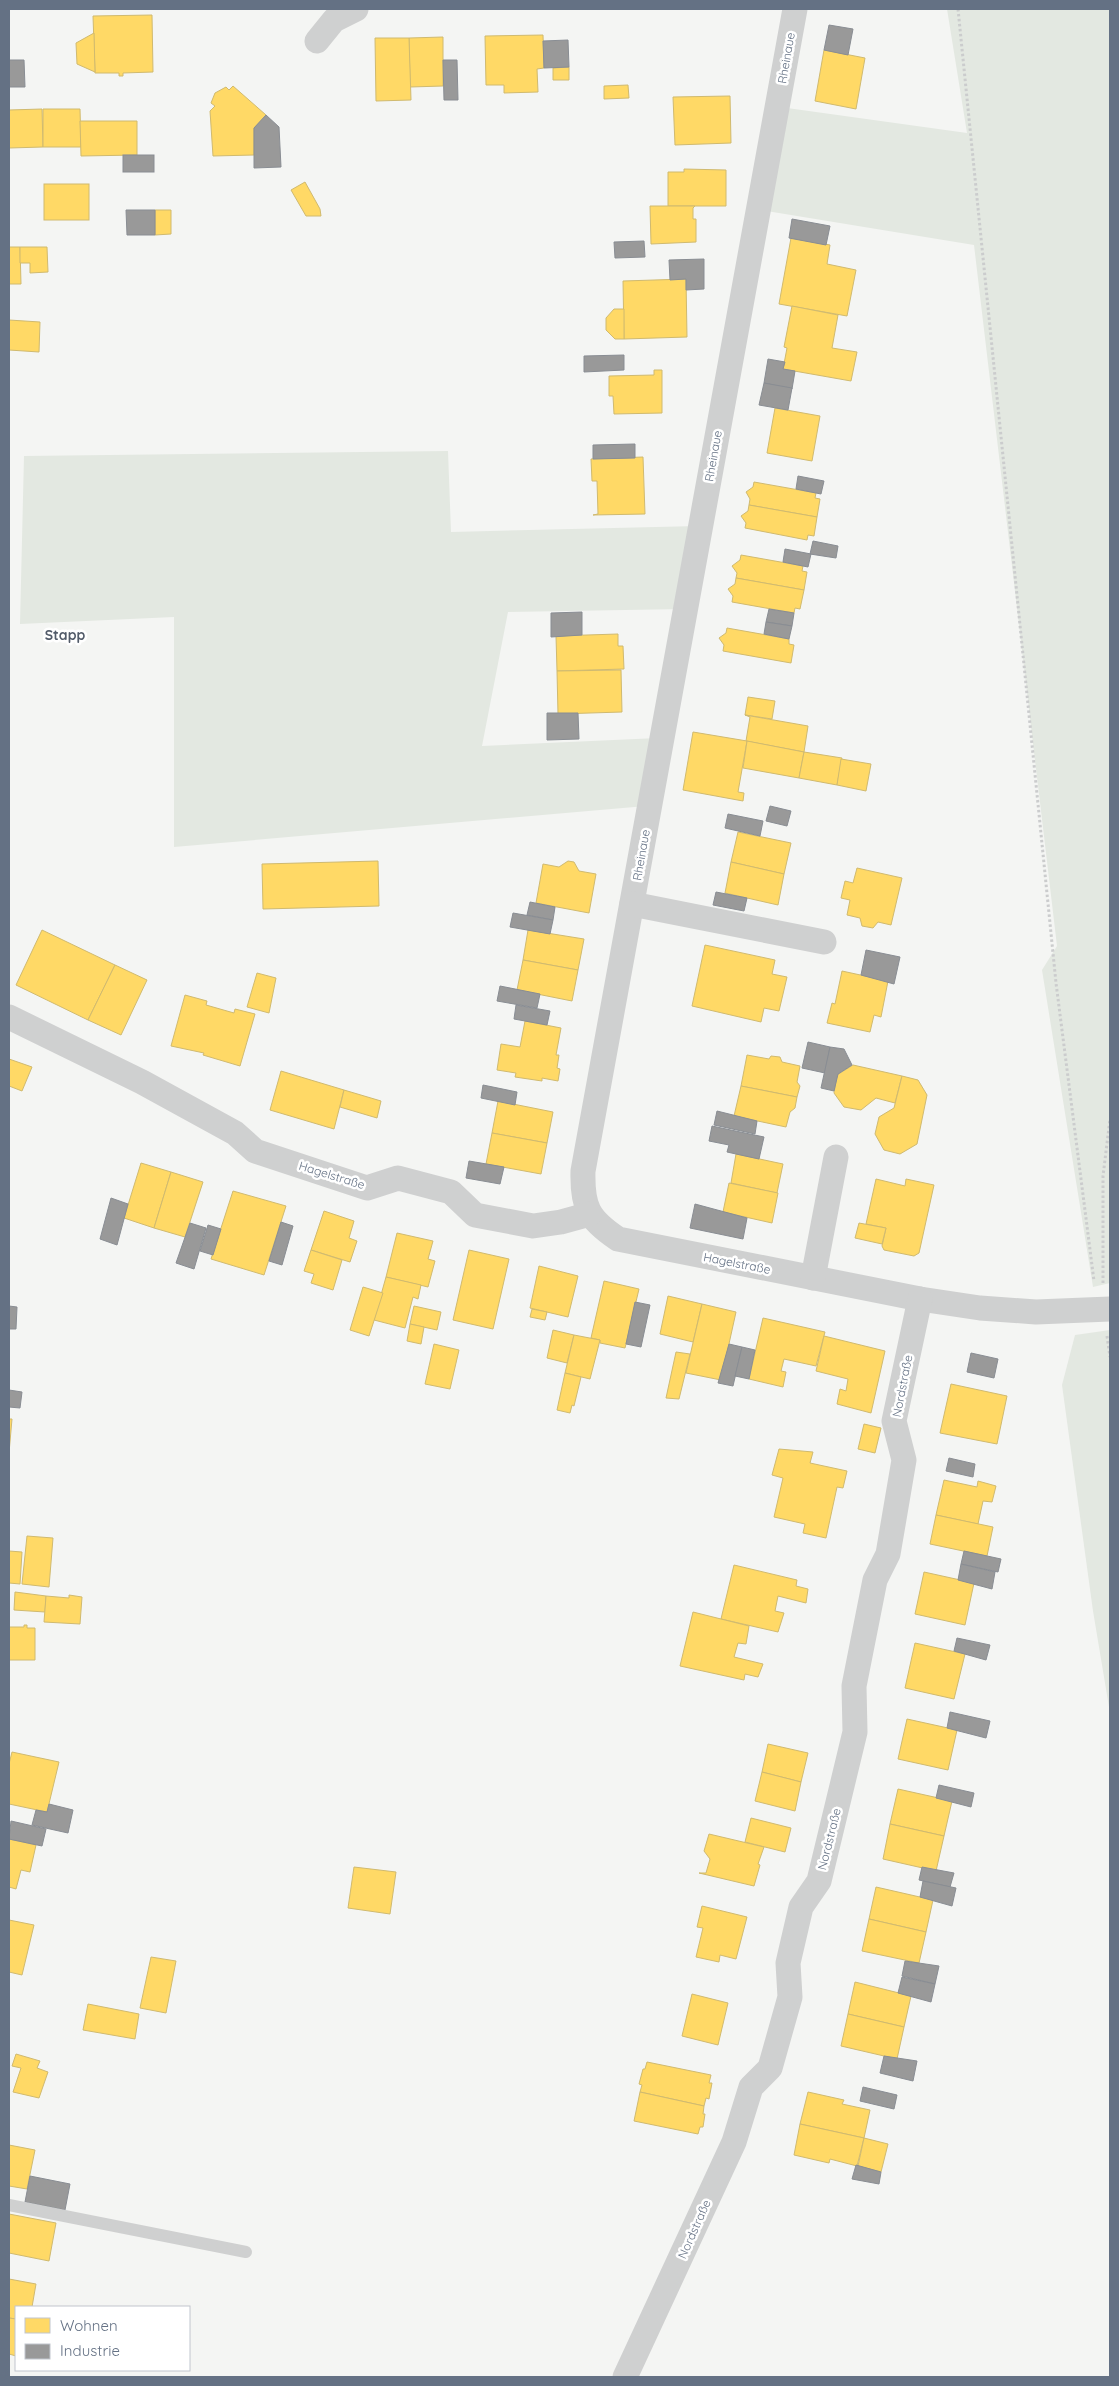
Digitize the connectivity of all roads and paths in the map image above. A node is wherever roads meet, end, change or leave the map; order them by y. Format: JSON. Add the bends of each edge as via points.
{"nodes":[{"id":1,"x":356,"y":9,"type":"edge"},
{"id":2,"x":795,"y":9,"type":"edge"},
{"id":3,"x":958,"y":9,"type":"edge"},
{"id":4,"x":317,"y":41,"type":"dead end"},
{"id":5,"x":632,"y":904,"type":"junction"},
{"id":6,"x":824,"y":942,"type":"dead end"},
{"id":7,"x":9,"y":1017,"type":"edge"},
{"id":8,"x":1110,"y":1119,"type":"edge"},
{"id":9,"x":836,"y":1157,"type":"dead end"},
{"id":10,"x":590,"y":1214,"type":"junction"},
{"id":11,"x":813,"y":1278,"type":"junction"},
{"id":12,"x":920,"y":1299,"type":"junction"},
{"id":13,"x":1103,"y":1309,"type":"edge"},
{"id":14,"x":9,"y":2205,"type":"edge"},
{"id":15,"x":246,"y":2252,"type":"dead end"},
{"id":16,"x":625,"y":2377,"type":"edge"}],
"edges":[{"from":1,"to":4,"type":"street","via":[[334,20]]},
{"from":2,"to":5,"type":"street","name":"Rheinaue"},
{"from":3,"to":13,"type":"path","via":[[1056,983]]},
{"from":5,"to":6,"type":"street"},
{"from":5,"to":10,"type":"street","name":"Rheinaue","via":[[583,1171],[582,1196]]},
{"from":7,"to":10,"type":"street","name":"Hagelstraße","via":[[142,1082],[235,1133],[255,1151],[367,1188],[398,1178],[451,1192],[475,1216],[532,1226]]},
{"from":8,"to":13,"type":"path","via":[[1102,1176]]},
{"from":9,"to":11,"type":"street"},
{"from":10,"to":11,"type":"street","name":"Hagelstraße","via":[[603,1229],[618,1239]]},
{"from":11,"to":12,"type":"street","name":"Hagelstraße"},
{"from":12,"to":13,"type":"street","name":"Hagelstraße","via":[[1036,1312]]},
{"from":12,"to":16,"type":"street","name":"Nordstraße","via":[[894,1421],[904,1460],[888,1554],[875,1580],[854,1686],[855,1732],[819,1881],[801,1906],[788,1962],[790,1997],[770,2068],[751,2087],[734,2142]]},
{"from":14,"to":15,"type":"lane"}]}
